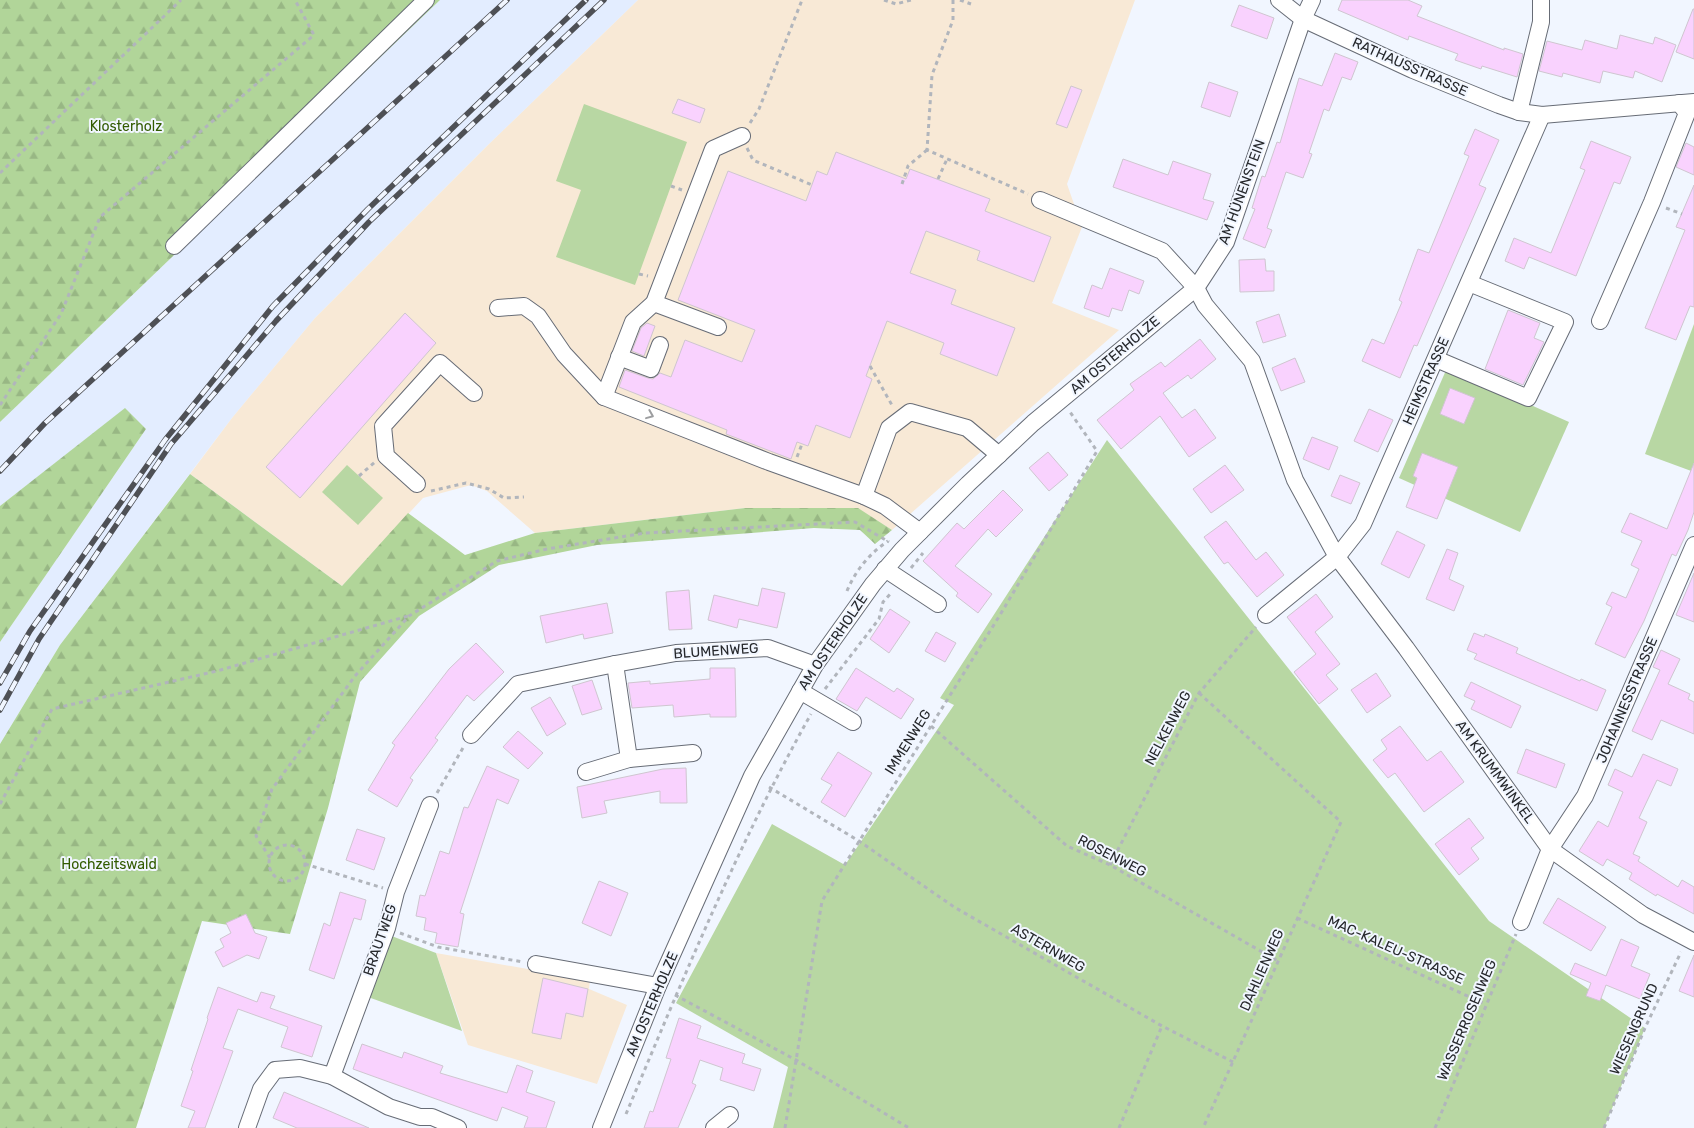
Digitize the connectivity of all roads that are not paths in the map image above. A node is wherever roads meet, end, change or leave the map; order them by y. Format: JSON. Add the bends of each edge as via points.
{"nodes":[{"id":1,"x":426,"y":0,"type":"edge"},
{"id":2,"x":1279,"y":0,"type":"edge"},
{"id":3,"x":1312,"y":0,"type":"edge"},
{"id":4,"x":1541,"y":0,"type":"edge"},
{"id":5,"x":1303,"y":19,"type":"junction"},
{"id":6,"x":1687,"y":102,"type":"edge"},
{"id":7,"x":1519,"y":112,"type":"junction"},
{"id":8,"x":1542,"y":115,"type":"junction"},
{"id":9,"x":742,"y":136,"type":"road end"},
{"id":10,"x":1040,"y":200,"type":"road end"},
{"id":11,"x":174,"y":246,"type":"dead end"},
{"id":12,"x":1468,"y":283,"type":"junction"},
{"id":13,"x":1196,"y":288,"type":"junction"},
{"id":14,"x":654,"y":303,"type":"junction"},
{"id":15,"x":498,"y":308,"type":"dead end"},
{"id":16,"x":1600,"y":321,"type":"dead end"},
{"id":17,"x":718,"y":328,"type":"dead end"},
{"id":18,"x":660,"y":345,"type":"dead end"},
{"id":19,"x":619,"y":357,"type":"junction"},
{"id":20,"x":1436,"y":359,"type":"junction"},
{"id":21,"x":474,"y":393,"type":"dead end"},
{"id":22,"x":604,"y":397,"type":"junction"},
{"id":23,"x":999,"y":455,"type":"junction"},
{"id":24,"x":417,"y":484,"type":"road end"},
{"id":25,"x":864,"y":496,"type":"junction"},
{"id":26,"x":920,"y":532,"type":"junction"},
{"id":27,"x":1694,"y":545,"type":"edge"},
{"id":28,"x":1337,"y":557,"type":"junction"},
{"id":29,"x":885,"y":569,"type":"junction"},
{"id":30,"x":938,"y":604,"type":"dead end"},
{"id":31,"x":1266,"y":615,"type":"road end"},
{"id":32,"x":615,"y":664,"type":"junction"},
{"id":33,"x":815,"y":665,"type":"junction"},
{"id":34,"x":800,"y":691,"type":"junction"},
{"id":35,"x":853,"y":722,"type":"dead end"},
{"id":36,"x":471,"y":735,"type":"road end"},
{"id":37,"x":693,"y":753,"type":"dead end"},
{"id":38,"x":629,"y":759,"type":"junction"},
{"id":39,"x":586,"y":772,"type":"dead end"},
{"id":40,"x":430,"y":805,"type":"road end"},
{"id":41,"x":1550,"y":849,"type":"junction"},
{"id":42,"x":1521,"y":922,"type":"road end"},
{"id":43,"x":1690,"y":941,"type":"edge"},
{"id":44,"x":536,"y":964,"type":"road end"},
{"id":45,"x":658,"y":986,"type":"junction"},
{"id":46,"x":332,"y":1076,"type":"junction"},
{"id":47,"x":730,"y":1115,"type":"dead end"},
{"id":48,"x":247,"y":1128,"type":"edge"},
{"id":49,"x":458,"y":1128,"type":"edge"},
{"id":50,"x":601,"y":1128,"type":"edge"},
{"id":51,"x":714,"y":1128,"type":"edge"}],
"edges":[{"from":1,"to":11,"type":"street"},
{"from":2,"to":5,"type":"street","name":"RATHAUSSTRASSE"},
{"from":3,"to":5,"type":"street","name":"AM HÜNENSTEIN"},
{"from":4,"to":7,"type":"street","via":[[1542,22]]},
{"from":5,"to":7,"type":"street","name":"RATHAUSSTRASSE","via":[[1414,70]]},
{"from":5,"to":13,"type":"street","name":"AM HÜNENSTEIN","via":[[1226,242]]},
{"from":6,"to":8,"type":"street","name":"RATHAUSSTRASSE"},
{"from":6,"to":16,"type":"street","via":[[1687,112],[1652,202]]},
{"from":7,"to":8,"type":"street","name":"RATHAUSSTRASSE"},
{"from":8,"to":12,"type":"street","name":"HEIMSTRASSE"},
{"from":9,"to":14,"type":"street","via":[[712,149]]},
{"from":10,"to":13,"type":"street","via":[[1162,250]]},
{"from":12,"to":20,"type":"street","name":"HEIMSTRASSE"},
{"from":12,"to":20,"type":"street","via":[[1565,322],[1528,398]]},
{"from":13,"to":23,"type":"street","name":"AM OSTERHOLZE"},
{"from":13,"to":28,"type":"street","via":[[1204,305],[1252,360],[1295,480]]},
{"from":14,"to":17,"type":"street"},
{"from":14,"to":19,"type":"street","via":[[633,322]]},
{"from":15,"to":22,"type":"street","via":[[524,306],[538,316],[564,354]]},
{"from":18,"to":19,"type":"street","via":[[651,369]]},
{"from":19,"to":22,"type":"street"},
{"from":20,"to":28,"type":"street","name":"HEIMSTRASSE","via":[[1364,524]]},
{"from":21,"to":24,"type":"street","via":[[440,363],[383,426],[386,456]]},
{"from":22,"to":25,"type":"street","one_way":true},
{"from":23,"to":25,"type":"street","via":[[967,428],[910,412],[889,428]]},
{"from":23,"to":26,"type":"street","name":"AM OSTERHOLZE"},
{"from":25,"to":26,"type":"street","via":[[885,506]]},
{"from":26,"to":29,"type":"street","name":"AM OSTERHOLZE"},
{"from":27,"to":41,"type":"street","name":"JOHANNESSTRASSE","via":[[1585,796]]},
{"from":28,"to":31,"type":"street","name":"HEIMSTRASSE"},
{"from":28,"to":41,"type":"street","name":"AM KRUMMWINKEL"},
{"from":29,"to":30,"type":"street"},
{"from":29,"to":33,"type":"street","name":"AM OSTERHOLZE"},
{"from":32,"to":33,"type":"street","name":"BLUMENWEG","via":[[676,653],[768,648]]},
{"from":32,"to":36,"type":"street","name":"BLUMENWEG","via":[[518,684]]},
{"from":32,"to":38,"type":"street"},
{"from":33,"to":34,"type":"street","name":"AM OSTERHOLZE"},
{"from":34,"to":35,"type":"street"},
{"from":34,"to":45,"type":"street","name":"AM OSTERHOLZE","via":[[752,776]]},
{"from":37,"to":38,"type":"street"},
{"from":38,"to":39,"type":"street"},
{"from":40,"to":46,"type":"street","name":"BRAUTWEG"},
{"from":41,"to":42,"type":"street","name":"JOHANNESSTRASSE"},
{"from":41,"to":43,"type":"street","name":"AM KRUMMWINKEL","via":[[1643,915]]},
{"from":44,"to":45,"type":"street"},
{"from":45,"to":50,"type":"street","name":"AM OSTERHOLZE"},
{"from":46,"to":48,"type":"street","via":[[300,1068],[274,1070],[261,1089]]},
{"from":46,"to":49,"type":"street","via":[[389,1106],[420,1117],[432,1117]]},
{"from":47,"to":51,"type":"street"}]}
